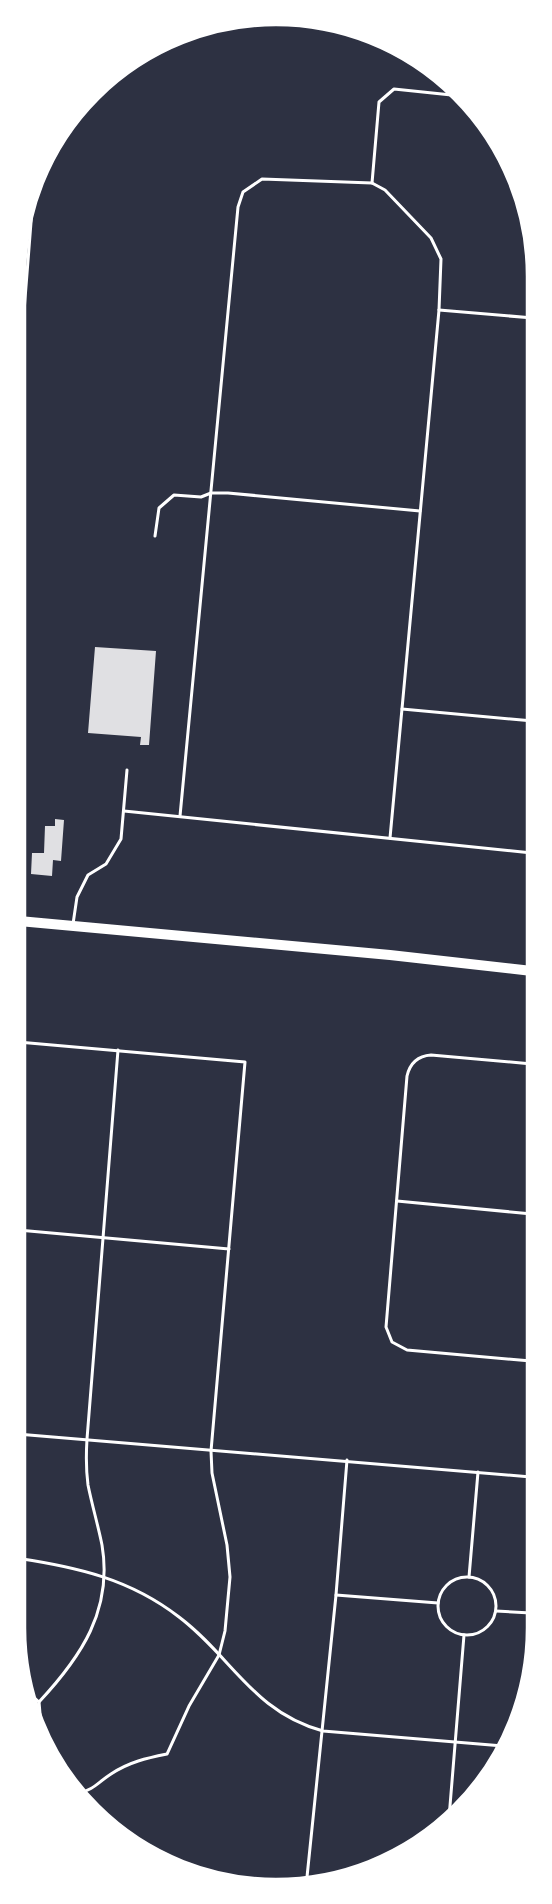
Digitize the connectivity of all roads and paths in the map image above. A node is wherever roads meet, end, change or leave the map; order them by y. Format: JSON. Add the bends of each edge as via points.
{"nodes":[{"id":1,"x":449,"y":95,"type":"edge"},
{"id":2,"x":372,"y":183,"type":"junction"},
{"id":3,"x":31,"y":223,"type":"edge"},
{"id":4,"x":25,"y":299,"type":"edge"},
{"id":5,"x":438,"y":310,"type":"junction"},
{"id":6,"x":527,"y":317,"type":"edge"},
{"id":7,"x":211,"y":493,"type":"junction"},
{"id":8,"x":420,"y":511,"type":"junction"},
{"id":9,"x":155,"y":536,"type":"dead end"},
{"id":10,"x":402,"y":709,"type":"junction"},
{"id":11,"x":527,"y":720,"type":"edge"},
{"id":12,"x":127,"y":770,"type":"dead end"},
{"id":13,"x":124,"y":811,"type":"junction"},
{"id":14,"x":180,"y":816,"type":"junction"},
{"id":15,"x":390,"y":838,"type":"junction"},
{"id":16,"x":527,"y":852,"type":"edge"},
{"id":17,"x":25,"y":922,"type":"edge"},
{"id":18,"x":73,"y":926,"type":"junction"},
{"id":19,"x":527,"y":970,"type":"edge"},
{"id":20,"x":25,"y":1043,"type":"edge"},
{"id":21,"x":118,"y":1050,"type":"junction"},
{"id":22,"x":527,"y":1064,"type":"edge"},
{"id":23,"x":397,"y":1200,"type":"junction"},
{"id":24,"x":527,"y":1213,"type":"edge"},
{"id":25,"x":25,"y":1231,"type":"edge"},
{"id":26,"x":104,"y":1237,"type":"junction"},
{"id":27,"x":229,"y":1249,"type":"junction"},
{"id":28,"x":527,"y":1361,"type":"edge"},
{"id":29,"x":25,"y":1435,"type":"edge"},
{"id":30,"x":87,"y":1440,"type":"junction"},
{"id":31,"x":211,"y":1451,"type":"junction"},
{"id":32,"x":347,"y":1460,"type":"junction"},
{"id":33,"x":478,"y":1472,"type":"junction"},
{"id":34,"x":527,"y":1476,"type":"edge"},
{"id":35,"x":25,"y":1559,"type":"edge"},
{"id":36,"x":104,"y":1576,"type":"junction"},
{"id":37,"x":469,"y":1577,"type":"junction"},
{"id":38,"x":336,"y":1595,"type":"junction"},
{"id":39,"x":438,"y":1603,"type":"junction"},
{"id":40,"x":496,"y":1610,"type":"junction"},
{"id":41,"x":527,"y":1613,"type":"edge"},
{"id":42,"x":464,"y":1635,"type":"junction"},
{"id":43,"x":219,"y":1655,"type":"junction"},
{"id":44,"x":35,"y":1699,"type":"edge"},
{"id":45,"x":39,"y":1702,"type":"junction"},
{"id":46,"x":40,"y":1714,"type":"edge"},
{"id":47,"x":323,"y":1731,"type":"junction"},
{"id":48,"x":455,"y":1742,"type":"junction"},
{"id":49,"x":498,"y":1746,"type":"edge"},
{"id":50,"x":85,"y":1791,"type":"edge"},
{"id":51,"x":450,"y":1808,"type":"edge"},
{"id":52,"x":307,"y":1878,"type":"edge"}],
"edges":[{"from":1,"to":2,"type":"lane","via":[[394,89],[379,102]]},
{"from":2,"to":5,"type":"lane","via":[[385,190],[431,238],[441,259]]},
{"from":2,"to":7,"type":"lane","via":[[262,179],[243,192],[238,207]]},
{"from":3,"to":4,"type":"lane"},
{"from":5,"to":6,"type":"lane"},
{"from":5,"to":8,"type":"lane"},
{"from":7,"to":8,"type":"lane"},
{"from":7,"to":9,"type":"lane","via":[[201,497],[174,495],[159,508]]},
{"from":7,"to":14,"type":"lane"},
{"from":8,"to":10,"type":"lane"},
{"from":10,"to":11,"type":"lane"},
{"from":10,"to":15,"type":"lane"},
{"from":12,"to":13,"type":"lane"},
{"from":13,"to":14,"type":"lane"},
{"from":13,"to":18,"type":"lane","via":[[121,839],[106,864],[88,875],[77,897]]},
{"from":14,"to":15,"type":"lane"},
{"from":15,"to":16,"type":"lane"},
{"from":17,"to":18,"type":"main road"},
{"from":18,"to":19,"type":"main road"},
{"from":20,"to":21,"type":"lane"},
{"from":21,"to":26,"type":"lane"},
{"from":21,"to":27,"type":"lane","via":[[245,1062]]},
{"from":22,"to":23,"type":"lane","via":[[431,1055],[417,1059],[411,1065],[407,1076]]},
{"from":23,"to":24,"type":"lane"},
{"from":23,"to":28,"type":"lane","via":[[386,1327],[392,1342],[407,1350]]},
{"from":25,"to":26,"type":"lane"},
{"from":26,"to":27,"type":"lane"},
{"from":26,"to":30,"type":"lane"},
{"from":27,"to":31,"type":"lane"},
{"from":29,"to":30,"type":"lane"},
{"from":30,"to":31,"type":"lane"},
{"from":30,"to":36,"type":"lane","via":[[88,1485],[102,1547]]},
{"from":31,"to":32,"type":"lane"},
{"from":31,"to":43,"type":"lane","via":[[230,1576],[225,1632]]},
{"from":32,"to":33,"type":"lane"},
{"from":32,"to":38,"type":"lane"},
{"from":33,"to":34,"type":"lane"},
{"from":33,"to":37,"type":"lane"},
{"from":35,"to":36,"type":"lane","via":[[72,1566]]},
{"from":36,"to":43,"type":"lane","via":[[138,1590],[179,1617]]},
{"from":36,"to":45,"type":"lane","via":[[99,1604],[86,1642]]},
{"from":37,"to":39,"type":"lane","via":[[458,1578],[448,1584]]},
{"from":37,"to":40,"type":"lane","via":[[486,1584],[496,1601]]},
{"from":38,"to":39,"type":"lane"},
{"from":38,"to":47,"type":"lane"},
{"from":39,"to":42,"type":"lane","via":[[442,1621],[448,1628]]},
{"from":40,"to":41,"type":"lane"},
{"from":40,"to":42,"type":"lane","via":[[485,1629]]},
{"from":42,"to":48,"type":"lane"},
{"from":43,"to":47,"type":"lane","via":[[268,1705],[299,1725]]},
{"from":43,"to":50,"type":"lane","via":[[189,1706],[167,1754],[136,1760]]},
{"from":44,"to":45,"type":"lane"},
{"from":45,"to":46,"type":"lane"},
{"from":47,"to":48,"type":"lane"},
{"from":47,"to":52,"type":"lane"},
{"from":48,"to":49,"type":"lane"},
{"from":48,"to":51,"type":"lane"}]}
